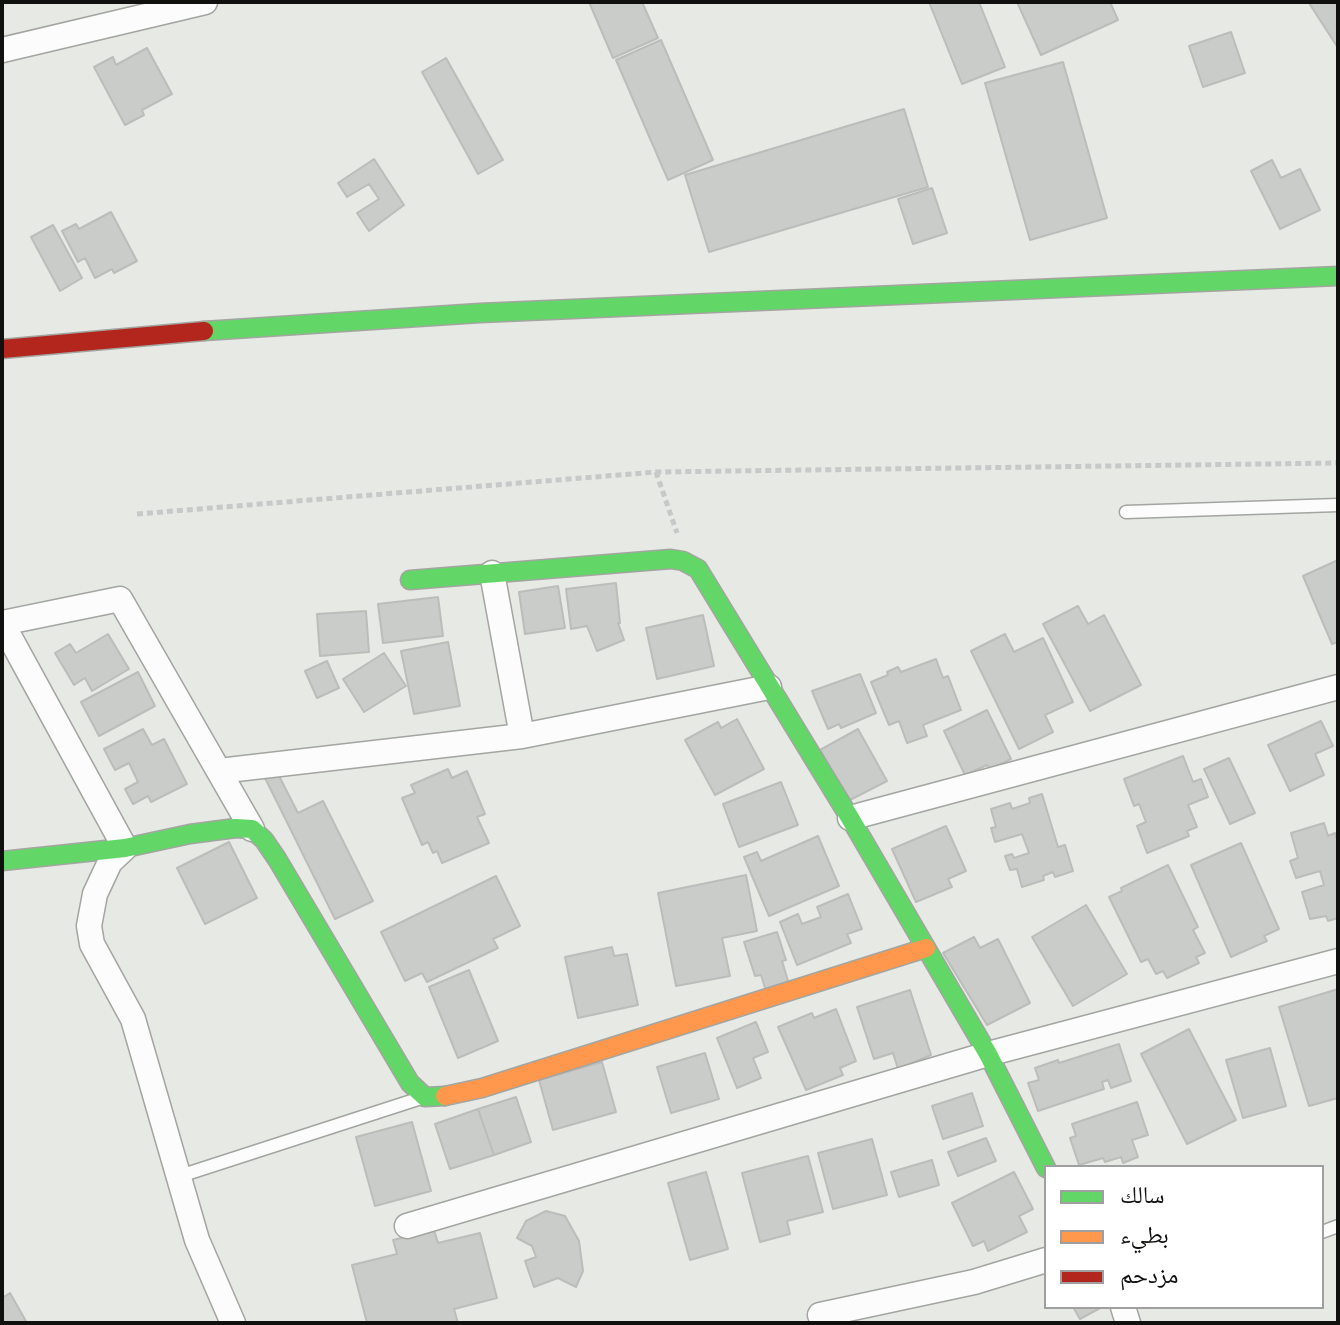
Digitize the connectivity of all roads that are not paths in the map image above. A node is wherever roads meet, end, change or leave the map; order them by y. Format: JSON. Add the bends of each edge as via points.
{"nodes":[{"id":1,"x":205,"y":2,"type":"edge"},
{"id":2,"x":2,"y":50,"type":"edge"},
{"id":3,"x":1338,"y":276,"type":"edge"},
{"id":4,"x":2,"y":349,"type":"edge"},
{"id":5,"x":1338,"y":505,"type":"edge"},
{"id":6,"x":1126,"y":512,"type":"dead end"},
{"id":7,"x":492,"y":573,"type":"junction"},
{"id":8,"x":410,"y":580,"type":"dead end"},
{"id":9,"x":2,"y":623,"type":"edge"},
{"id":10,"x":769,"y":687,"type":"junction"},
{"id":11,"x":1338,"y":687,"type":"edge"},
{"id":12,"x":522,"y":736,"type":"junction"},
{"id":13,"x":219,"y":771,"type":"junction"},
{"id":14,"x":850,"y":818,"type":"junction"},
{"id":15,"x":252,"y":829,"type":"junction"},
{"id":16,"x":125,"y":848,"type":"junction"},
{"id":17,"x":2,"y":861,"type":"edge"},
{"id":18,"x":926,"y":948,"type":"junction"},
{"id":19,"x":1338,"y":961,"type":"edge"},
{"id":20,"x":988,"y":1054,"type":"junction"},
{"id":21,"x":425,"y":1097,"type":"junction"},
{"id":22,"x":1044,"y":1165,"type":"edge"},
{"id":23,"x":180,"y":1176,"type":"junction"},
{"id":24,"x":407,"y":1226,"type":"dead end"},
{"id":25,"x":1044,"y":1261,"type":"edge"},
{"id":26,"x":820,"y":1315,"type":"dead end"},
{"id":27,"x":233,"y":1323,"type":"edge"}],
"edges":[{"from":1,"to":2,"type":"street"},
{"from":3,"to":4,"type":"street","via":[[480,313],[134,335]]},
{"from":5,"to":6,"type":"lane"},
{"from":7,"to":8,"type":"street"},
{"from":7,"to":10,"type":"street","via":[[683,561],[698,569]]},
{"from":7,"to":12,"type":"street"},
{"from":9,"to":13,"type":"street","via":[[120,599]]},
{"from":9,"to":16,"type":"street"},
{"from":10,"to":12,"type":"street"},
{"from":10,"to":14,"type":"street"},
{"from":11,"to":14,"type":"street"},
{"from":12,"to":13,"type":"street"},
{"from":13,"to":15,"type":"street"},
{"from":14,"to":18,"type":"street"},
{"from":15,"to":16,"type":"street","via":[[190,834]]},
{"from":15,"to":21,"type":"street","via":[[270,849],[410,1083]]},
{"from":16,"to":17,"type":"street"},
{"from":16,"to":23,"type":"street","via":[[101,878],[89,926],[92,944],[133,1019]]},
{"from":18,"to":20,"type":"street"},
{"from":18,"to":21,"type":"street","via":[[501,1083]]},
{"from":19,"to":20,"type":"street"},
{"from":20,"to":22,"type":"street"},
{"from":20,"to":24,"type":"street"},
{"from":21,"to":23,"type":"lane"},
{"from":23,"to":27,"type":"street","via":[[197,1240]]},
{"from":25,"to":26,"type":"street","via":[[974,1282]]}]}
